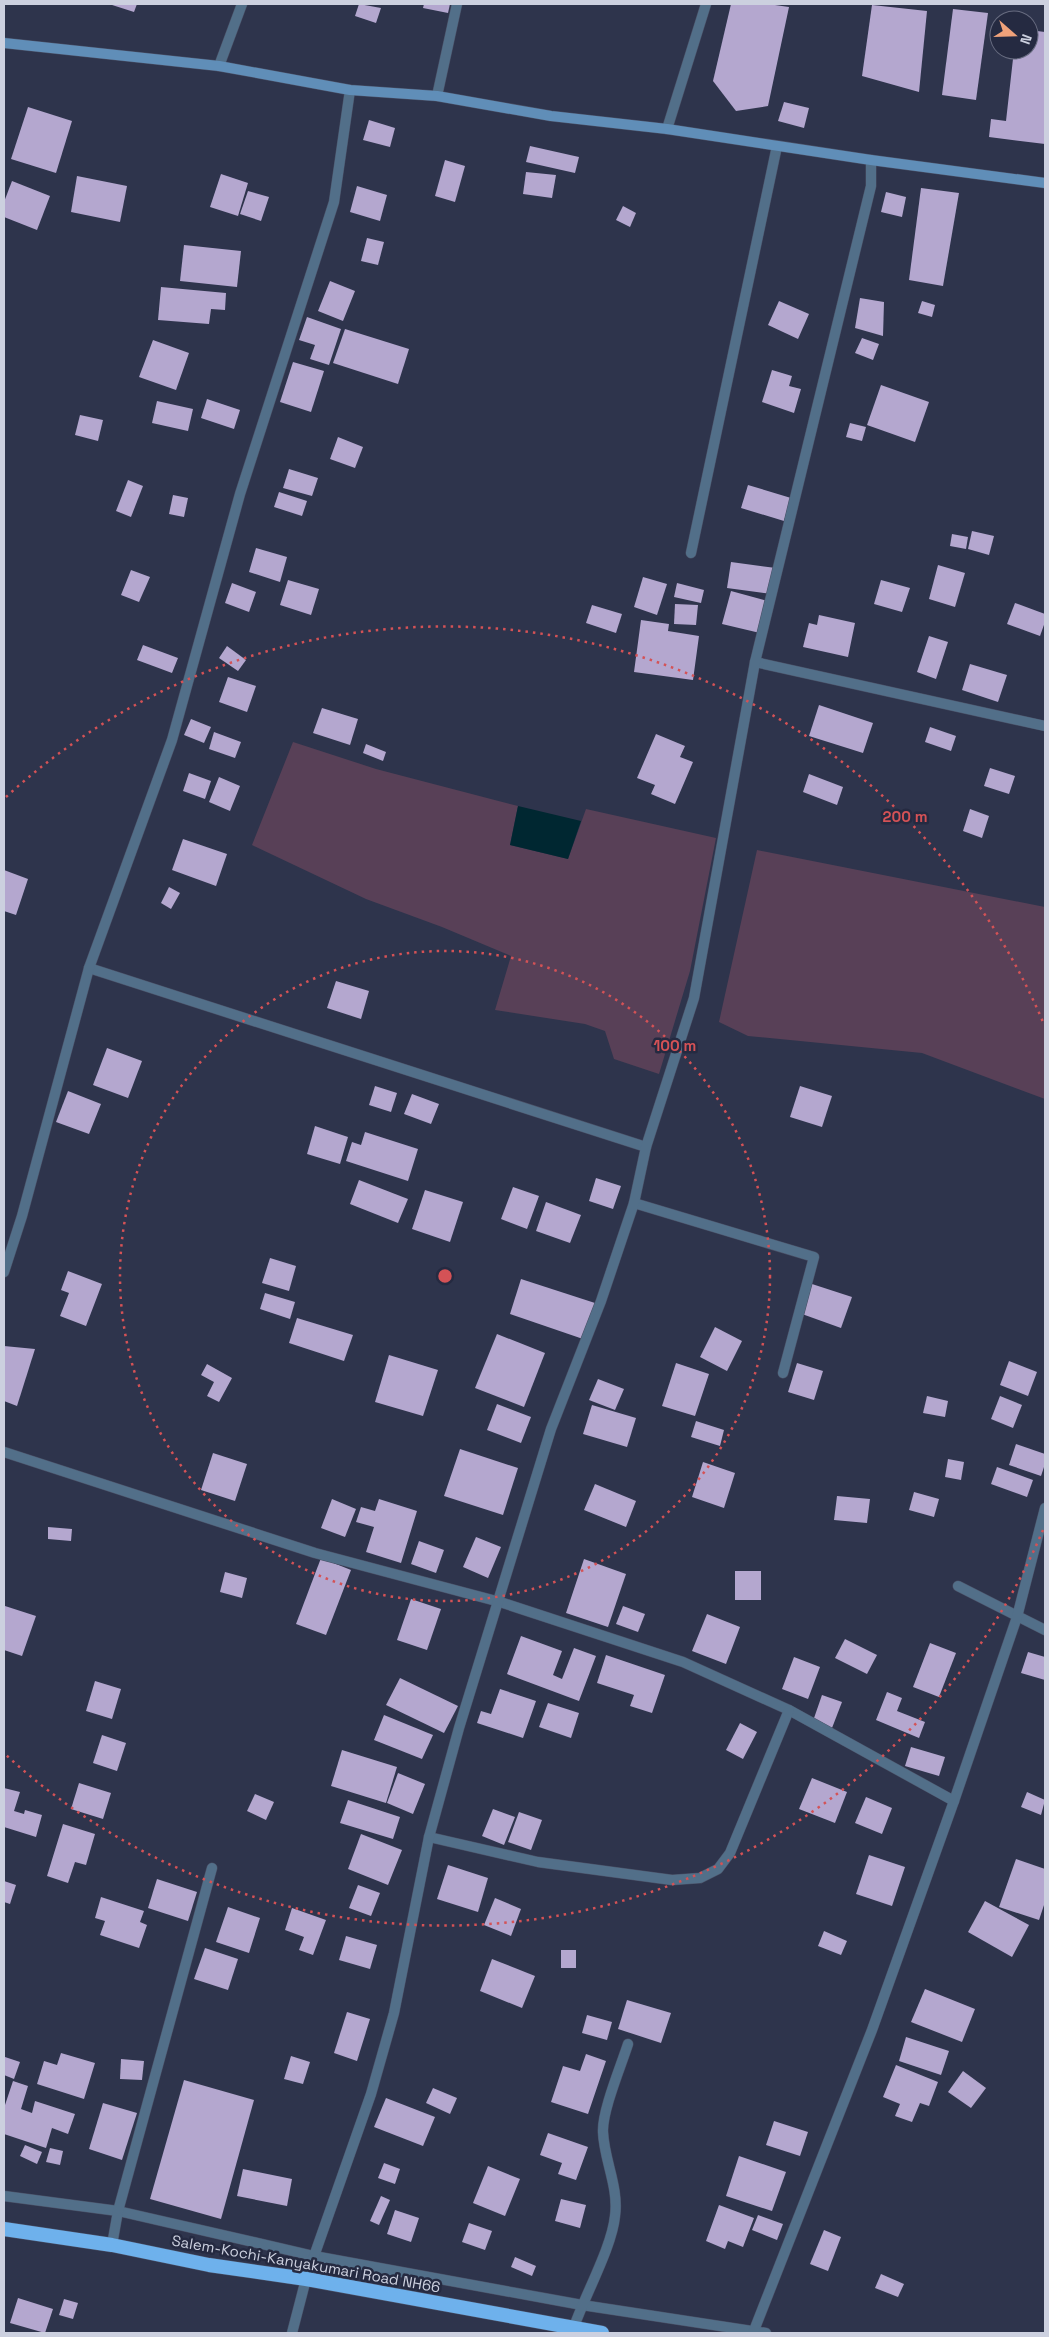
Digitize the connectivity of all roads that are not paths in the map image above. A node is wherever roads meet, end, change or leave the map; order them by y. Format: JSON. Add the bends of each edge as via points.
{"nodes":[{"id":1,"x":242,"y":4,"type":"edge"},
{"id":2,"x":457,"y":4,"type":"edge"},
{"id":3,"x":706,"y":4,"type":"edge"},
{"id":4,"x":4,"y":43,"type":"edge"},
{"id":5,"x":218,"y":66,"type":"junction"},
{"id":6,"x":350,"y":90,"type":"junction"},
{"id":7,"x":436,"y":96,"type":"junction"},
{"id":8,"x":667,"y":129,"type":"junction"},
{"id":9,"x":777,"y":146,"type":"junction"},
{"id":10,"x":871,"y":160,"type":"junction"},
{"id":11,"x":1045,"y":183,"type":"edge"},
{"id":12,"x":691,"y":553,"type":"dead end"},
{"id":13,"x":755,"y":662,"type":"junction"},
{"id":14,"x":1045,"y":726,"type":"edge"},
{"id":15,"x":89,"y":968,"type":"junction"},
{"id":16,"x":646,"y":1148,"type":"junction"},
{"id":17,"x":634,"y":1204,"type":"junction"},
{"id":18,"x":4,"y":1272,"type":"edge"},
{"id":19,"x":783,"y":1373,"type":"dead end"},
{"id":20,"x":4,"y":1452,"type":"edge"},
{"id":21,"x":1045,"y":1508,"type":"edge"},
{"id":22,"x":958,"y":1586,"type":"dead end"},
{"id":23,"x":500,"y":1602,"type":"junction"},
{"id":24,"x":1017,"y":1617,"type":"junction"},
{"id":25,"x":1045,"y":1630,"type":"edge"},
{"id":26,"x":789,"y":1710,"type":"junction"},
{"id":27,"x":954,"y":1801,"type":"junction"},
{"id":28,"x":429,"y":1837,"type":"junction"},
{"id":29,"x":212,"y":1868,"type":"dead end"},
{"id":30,"x":628,"y":2044,"type":"dead end"},
{"id":31,"x":4,"y":2196,"type":"edge"},
{"id":32,"x":118,"y":2211,"type":"junction"},
{"id":33,"x":4,"y":2229,"type":"edge"},
{"id":34,"x":112,"y":2246,"type":"junction"},
{"id":35,"x":314,"y":2256,"type":"junction"},
{"id":36,"x":306,"y":2279,"type":"junction"},
{"id":37,"x":582,"y":2305,"type":"junction"},
{"id":38,"x":574,"y":2327,"type":"junction"},
{"id":39,"x":754,"y":2332,"type":"edge"},
{"id":40,"x":292,"y":2333,"type":"edge"},
{"id":41,"x":602,"y":2333,"type":"edge"},
{"id":42,"x":766,"y":2333,"type":"edge"}],
"edges":[{"from":1,"to":5,"type":"street"},
{"from":2,"to":7,"type":"street"},
{"from":3,"to":8,"type":"street"},
{"from":4,"to":5,"type":"main road"},
{"from":5,"to":6,"type":"main road"},
{"from":6,"to":7,"type":"main road"},
{"from":6,"to":15,"type":"street","via":[[334,202],[240,494],[172,740]]},
{"from":7,"to":8,"type":"main road","via":[[550,116]]},
{"from":8,"to":9,"type":"main road"},
{"from":9,"to":10,"type":"main road"},
{"from":9,"to":12,"type":"street"},
{"from":10,"to":11,"type":"main road"},
{"from":10,"to":13,"type":"street","via":[[871,186]]},
{"from":13,"to":14,"type":"street"},
{"from":13,"to":16,"type":"street","via":[[694,998]]},
{"from":15,"to":16,"type":"street"},
{"from":15,"to":18,"type":"street"},
{"from":16,"to":17,"type":"street"},
{"from":17,"to":19,"type":"street","via":[[814,1257]]},
{"from":17,"to":23,"type":"street","via":[[601,1301],[551,1429]]},
{"from":20,"to":23,"type":"street","via":[[315,1554]]},
{"from":21,"to":24,"type":"street"},
{"from":22,"to":24,"type":"street"},
{"from":23,"to":26,"type":"street","via":[[682,1662]]},
{"from":23,"to":28,"type":"street","via":[[459,1728]]},
{"from":24,"to":25,"type":"street"},
{"from":24,"to":27,"type":"street"},
{"from":26,"to":27,"type":"street"},
{"from":26,"to":28,"type":"street","via":[[730,1853],[718,1869],[700,1878],[672,1880],[538,1862]]},
{"from":27,"to":39,"type":"street","via":[[872,2030]]},
{"from":28,"to":35,"type":"street","via":[[384,2049]]},
{"from":29,"to":32,"type":"street"},
{"from":30,"to":37,"type":"street","via":[[603,2130],[615,2194],[615,2216],[609,2240]]},
{"from":31,"to":32,"type":"street"},
{"from":32,"to":34,"type":"street"},
{"from":32,"to":35,"type":"street"},
{"from":33,"to":34,"type":"highway","name":"Salem-Kochi-Kanyakumari Road NH66"},
{"from":34,"to":36,"type":"highway","name":"Salem-Kochi-Kanyakumari Road NH66"},
{"from":35,"to":36,"type":"street"},
{"from":35,"to":37,"type":"street"},
{"from":36,"to":38,"type":"highway","name":"Salem-Kochi-Kanyakumari Road NH66"},
{"from":36,"to":40,"type":"street"},
{"from":37,"to":38,"type":"street"},
{"from":37,"to":39,"type":"street"},
{"from":38,"to":41,"type":"highway","name":"Salem-Kochi-Kanyakumari Road NH66"},
{"from":39,"to":42,"type":"street"}]}
